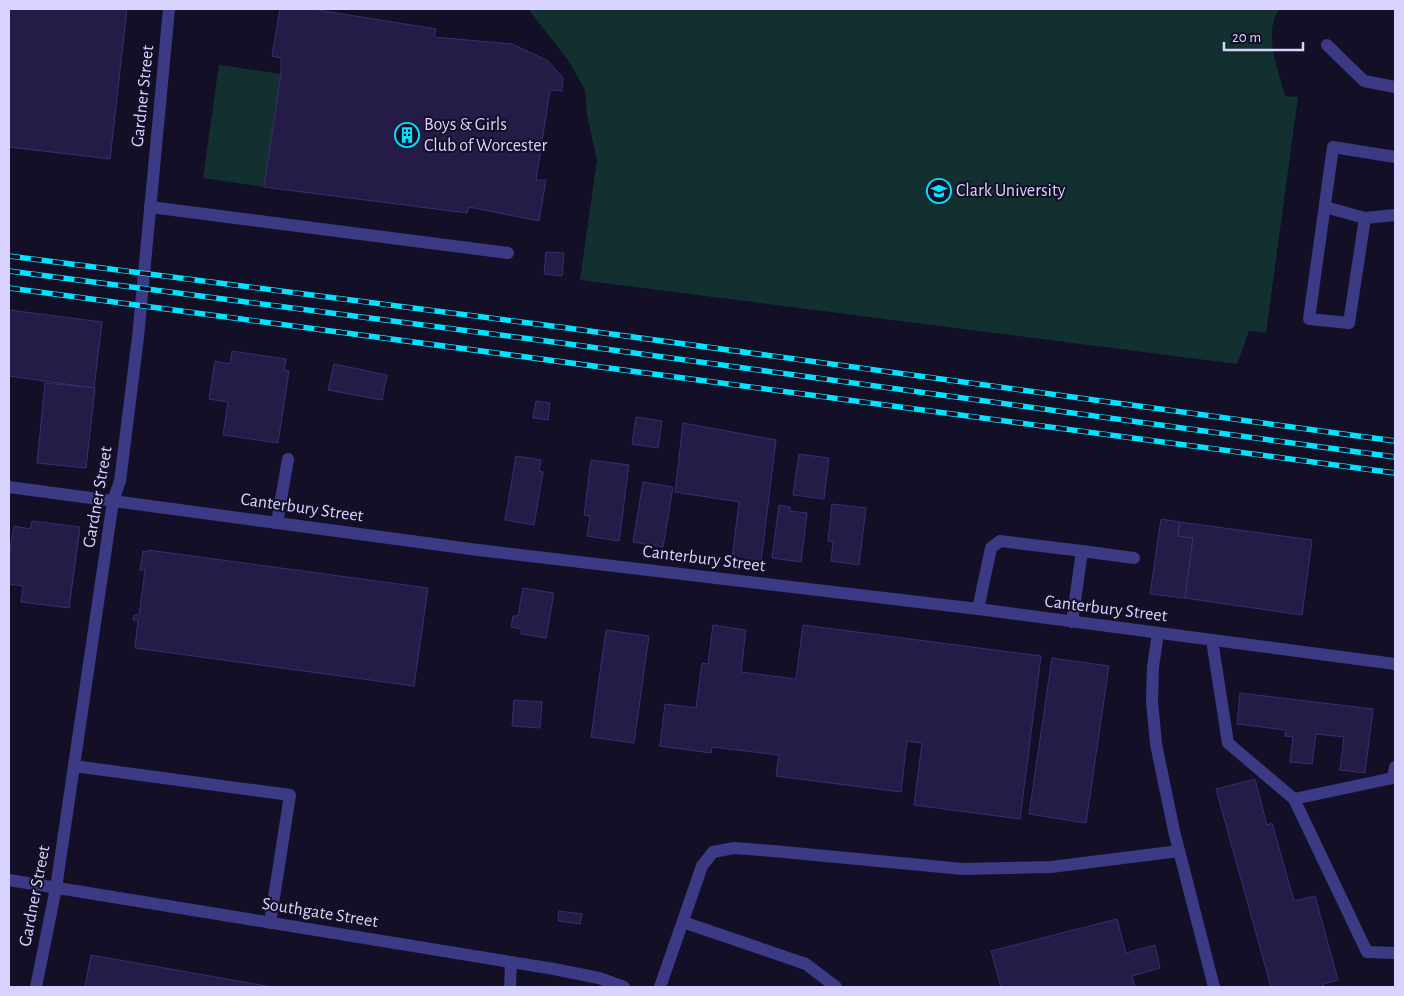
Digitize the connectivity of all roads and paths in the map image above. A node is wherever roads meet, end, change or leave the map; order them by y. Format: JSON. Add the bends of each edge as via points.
{"nodes":[{"id":1,"x":169,"y":9,"type":"edge"},
{"id":2,"x":1327,"y":45,"type":"dead end"},
{"id":3,"x":1395,"y":87,"type":"edge"},
{"id":4,"x":1395,"y":157,"type":"edge"},
{"id":5,"x":150,"y":207,"type":"junction"},
{"id":6,"x":1325,"y":207,"type":"junction"},
{"id":7,"x":1395,"y":216,"type":"edge"},
{"id":8,"x":1365,"y":218,"type":"junction"},
{"id":9,"x":508,"y":253,"type":"dead end"},
{"id":10,"x":288,"y":459,"type":"dead end"},
{"id":11,"x":9,"y":487,"type":"edge"},
{"id":12,"x":113,"y":501,"type":"junction"},
{"id":13,"x":277,"y":523,"type":"junction"},
{"id":14,"x":1082,"y":552,"type":"junction"},
{"id":15,"x":1134,"y":558,"type":"dead end"},
{"id":16,"x":978,"y":609,"type":"junction"},
{"id":17,"x":1072,"y":622,"type":"junction"},
{"id":18,"x":1158,"y":633,"type":"junction"},
{"id":19,"x":1212,"y":640,"type":"junction"},
{"id":20,"x":1395,"y":664,"type":"edge"},
{"id":21,"x":74,"y":766,"type":"junction"},
{"id":22,"x":1395,"y":767,"type":"edge"},
{"id":23,"x":1294,"y":799,"type":"junction"},
{"id":24,"x":1179,"y":851,"type":"junction"},
{"id":25,"x":9,"y":880,"type":"edge"},
{"id":26,"x":56,"y":888,"type":"junction"},
{"id":27,"x":683,"y":922,"type":"junction"},
{"id":28,"x":270,"y":923,"type":"junction"},
{"id":29,"x":1395,"y":953,"type":"edge"},
{"id":30,"x":511,"y":962,"type":"junction"},
{"id":31,"x":36,"y":987,"type":"edge"},
{"id":32,"x":510,"y":987,"type":"edge"},
{"id":33,"x":624,"y":987,"type":"edge"},
{"id":34,"x":660,"y":987,"type":"edge"},
{"id":35,"x":836,"y":987,"type":"edge"},
{"id":36,"x":1214,"y":987,"type":"edge"}],
"edges":[{"from":1,"to":5,"type":"street","name":"Gardner Street"},
{"from":2,"to":3,"type":"street","via":[[1364,81]]},
{"from":4,"to":6,"type":"street","via":[[1333,147]]},
{"from":5,"to":9,"type":"street"},
{"from":5,"to":12,"type":"street","name":"Gardner Street","via":[[137,347],[120,481]]},
{"from":6,"to":8,"type":"street"},
{"from":6,"to":8,"type":"street","via":[[1309,319],[1349,323]]},
{"from":7,"to":8,"type":"street"},
{"from":10,"to":13,"type":"street"},
{"from":11,"to":12,"type":"street","name":"Canterbury Street"},
{"from":12,"to":13,"type":"street","name":"Canterbury Street"},
{"from":12,"to":21,"type":"street","name":"Gardner Street"},
{"from":13,"to":16,"type":"street","name":"Canterbury Street"},
{"from":14,"to":15,"type":"street"},
{"from":14,"to":16,"type":"street","via":[[1000,541],[991,548]]},
{"from":14,"to":17,"type":"street"},
{"from":16,"to":17,"type":"street","name":"Canterbury Street"},
{"from":17,"to":18,"type":"street","name":"Canterbury Street"},
{"from":18,"to":19,"type":"street","name":"Canterbury Street"},
{"from":18,"to":24,"type":"street","via":[[1152,701],[1163,782]]},
{"from":19,"to":20,"type":"street","name":"Canterbury Street"},
{"from":19,"to":23,"type":"street","via":[[1228,743]]},
{"from":21,"to":26,"type":"street","name":"Gardner Street"},
{"from":21,"to":28,"type":"street","via":[[290,795]]},
{"from":22,"to":23,"type":"street","via":[[1393,778]]},
{"from":23,"to":29,"type":"street","via":[[1367,952]]},
{"from":24,"to":27,"type":"street","via":[[1052,867],[963,869],[734,848],[713,852],[702,866]]},
{"from":24,"to":36,"type":"street"},
{"from":25,"to":26,"type":"street","name":"Southgate Street"},
{"from":26,"to":28,"type":"street","name":"Southgate Street"},
{"from":26,"to":31,"type":"street","name":"Gardner Street"},
{"from":27,"to":34,"type":"street"},
{"from":27,"to":35,"type":"street","via":[[806,964]]},
{"from":28,"to":30,"type":"street","name":"Southgate Street"},
{"from":30,"to":32,"type":"street"},
{"from":30,"to":33,"type":"street","name":"Southgate Street","via":[[599,978]]}]}
